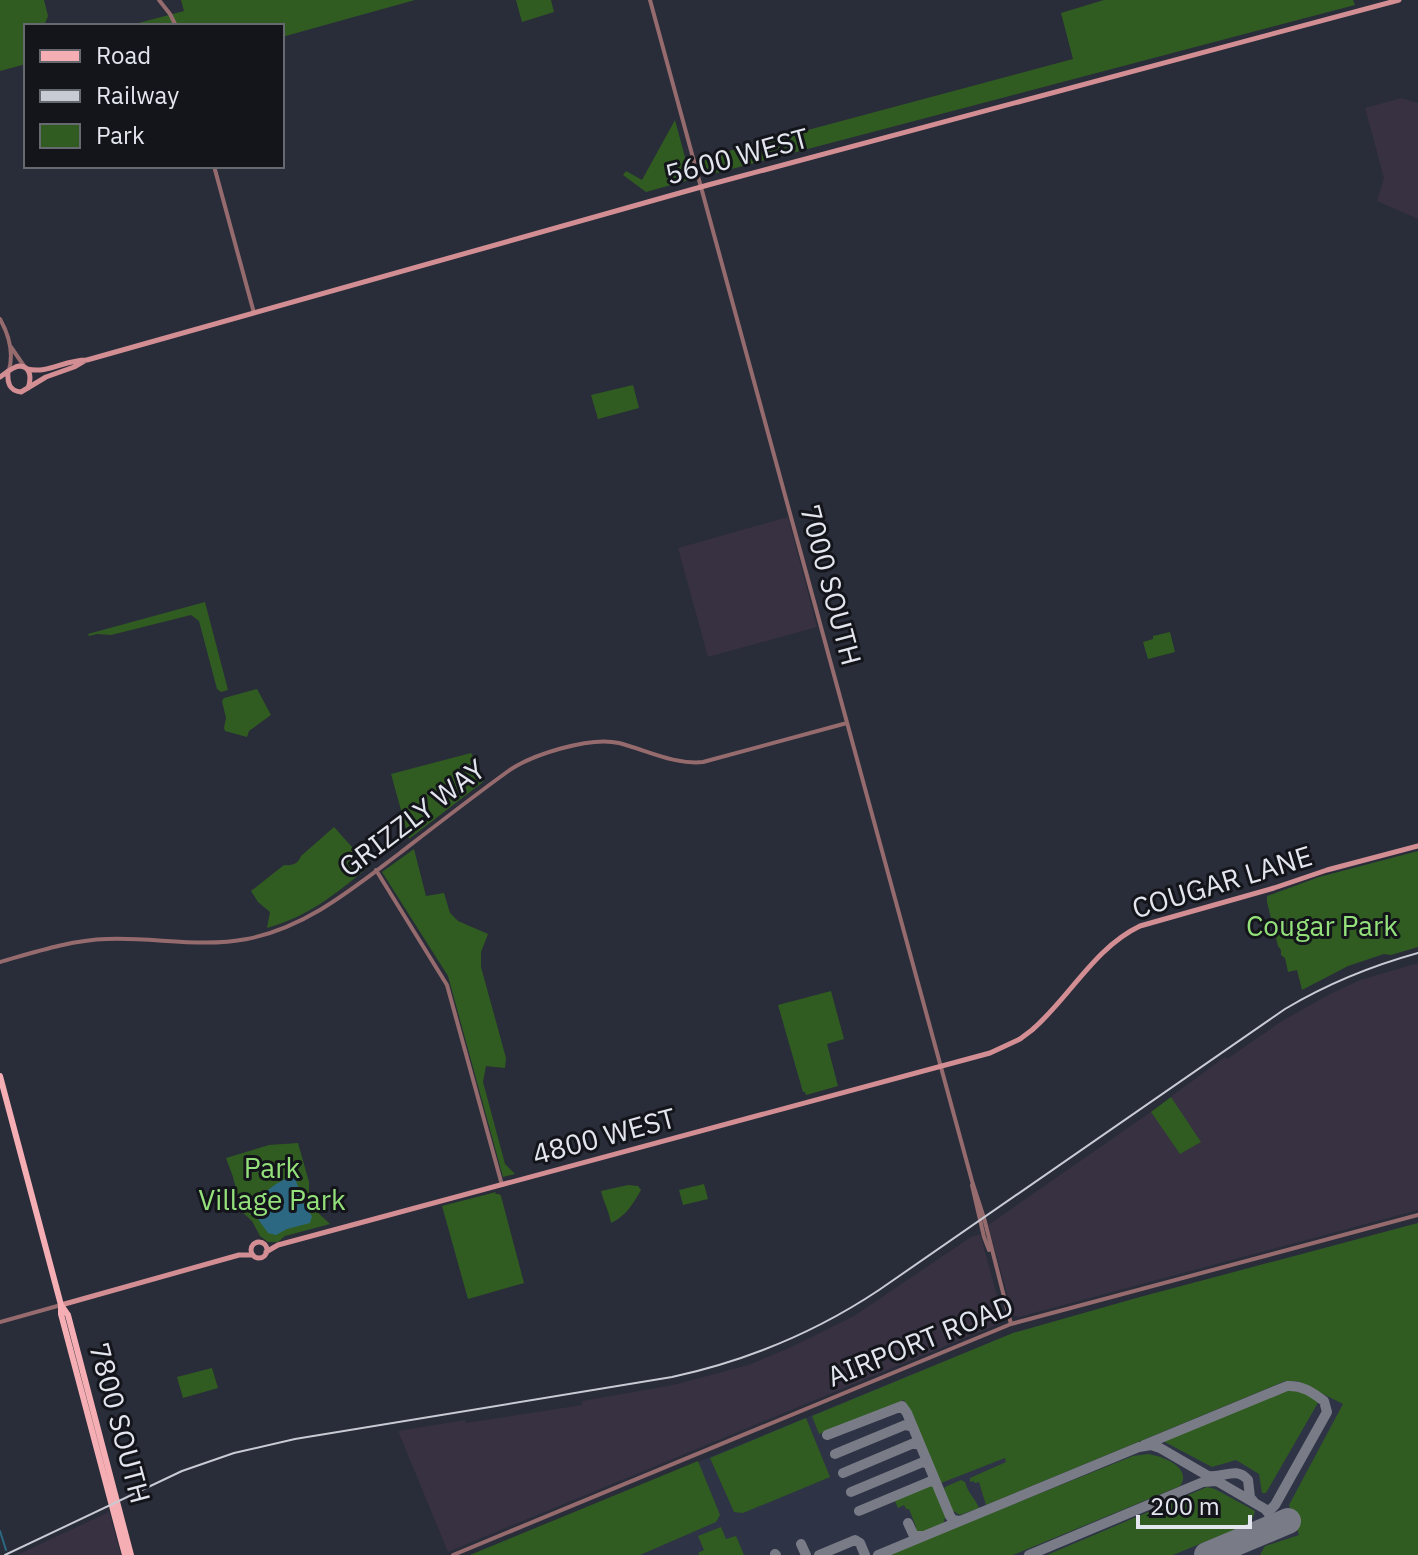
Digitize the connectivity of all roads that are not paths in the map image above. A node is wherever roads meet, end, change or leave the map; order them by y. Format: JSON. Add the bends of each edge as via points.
{"nodes":[{"id":1,"x":159,"y":0,"type":"edge"},
{"id":2,"x":650,"y":0,"type":"edge"},
{"id":3,"x":1399,"y":0,"type":"edge"},
{"id":4,"x":175,"y":24,"type":"edge"},
{"id":5,"x":215,"y":168,"type":"edge"},
{"id":6,"x":701,"y":187,"type":"junction"},
{"id":7,"x":254,"y":313,"type":"junction"},
{"id":8,"x":0,"y":319,"type":"edge"},
{"id":9,"x":11,"y":347,"type":"junction"},
{"id":10,"x":87,"y":360,"type":"junction"},
{"id":11,"x":26,"y":368,"type":"junction"},
{"id":12,"x":9,"y":371,"type":"junction"},
{"id":13,"x":0,"y":377,"type":"edge"},
{"id":14,"x":3,"y":387,"type":"dead end"},
{"id":15,"x":28,"y":388,"type":"junction"},
{"id":16,"x":13,"y":390,"type":"junction"},
{"id":17,"x":847,"y":723,"type":"junction"},
{"id":18,"x":1418,"y":846,"type":"edge"},
{"id":19,"x":376,"y":870,"type":"junction"},
{"id":20,"x":0,"y":962,"type":"edge"},
{"id":21,"x":941,"y":1067,"type":"junction"},
{"id":22,"x":0,"y":1076,"type":"edge"},
{"id":23,"x":502,"y":1185,"type":"junction"},
{"id":24,"x":1418,"y":1215,"type":"edge"},
{"id":25,"x":264,"y":1244,"type":"junction"},
{"id":26,"x":278,"y":1245,"type":"junction"},
{"id":27,"x":252,"y":1246,"type":"junction"},
{"id":28,"x":266,"y":1252,"type":"junction"},
{"id":29,"x":239,"y":1255,"type":"junction"},
{"id":30,"x":253,"y":1255,"type":"junction"},
{"id":31,"x":61,"y":1305,"type":"junction"},
{"id":32,"x":0,"y":1322,"type":"edge"},
{"id":33,"x":1011,"y":1324,"type":"junction"},
{"id":34,"x":128,"y":1555,"type":"edge"},
{"id":35,"x":453,"y":1555,"type":"edge"}],
"edges":[{"from":1,"to":4,"type":"street"},
{"from":2,"to":6,"type":"street","name":"7000 SOUTH"},
{"from":3,"to":6,"type":"main road","name":"5600 WEST"},
{"from":5,"to":7,"type":"street"},
{"from":6,"to":7,"type":"main road","name":"5600 WEST"},
{"from":6,"to":17,"type":"street","name":"7000 SOUTH"},
{"from":7,"to":10,"type":"main road","name":"5600 WEST"},
{"from":8,"to":9,"type":"street"},
{"from":9,"to":11,"type":"street"},
{"from":9,"to":12,"type":"street"},
{"from":10,"to":11,"type":"main road","name":"5600 WEST","via":[[43,371]]},
{"from":10,"to":15,"type":"main road","name":"5600 WEST"},
{"from":11,"to":12,"type":"main road"},
{"from":11,"to":15,"type":"main road"},
{"from":12,"to":13,"type":"main road"},
{"from":12,"to":16,"type":"main road"},
{"from":14,"to":16,"type":"main road"},
{"from":15,"to":16,"type":"main road"},
{"from":17,"to":19,"type":"street","name":"GRIZZLY WAY","via":[[697,762],[600,741],[537,756],[507,772]]},
{"from":17,"to":21,"type":"street","name":"7000 SOUTH"},
{"from":18,"to":21,"type":"main road","name":"COUGAR LANE","via":[[1140,926],[1108,947],[1020,1039]]},
{"from":19,"to":20,"type":"street","name":"GRIZZLY WAY","via":[[315,914],[249,939],[205,944],[98,939]]},
{"from":19,"to":23,"type":"street","via":[[447,985]]},
{"from":21,"to":23,"type":"main road","name":"4800 WEST"},
{"from":21,"to":33,"type":"street","name":"7000 SOUTH"},
{"from":22,"to":31,"type":"main road","name":"7800 SOUTH"},
{"from":23,"to":26,"type":"main road","name":"4800 WEST"},
{"from":24,"to":33,"type":"street","name":"AIRPORT ROAD"},
{"from":25,"to":26,"type":"main road","name":"4800 WEST"},
{"from":25,"to":27,"type":"main road","name":"4800 WEST"},
{"from":25,"to":28,"type":"main road"},
{"from":26,"to":28,"type":"main road","name":"4800 WEST"},
{"from":27,"to":29,"type":"main road","name":"4800 WEST"},
{"from":27,"to":30,"type":"main road"},
{"from":28,"to":30,"type":"main road","name":"4800 WEST","via":[[259,1258]]},
{"from":29,"to":30,"type":"main road","name":"4800 WEST"},
{"from":29,"to":31,"type":"main road","name":"4800 WEST"},
{"from":31,"to":32,"type":"street","name":"4800 WEST"},
{"from":31,"to":34,"type":"main road","name":"7800 SOUTH"},
{"from":33,"to":35,"type":"street","name":"AIRPORT ROAD"}]}
